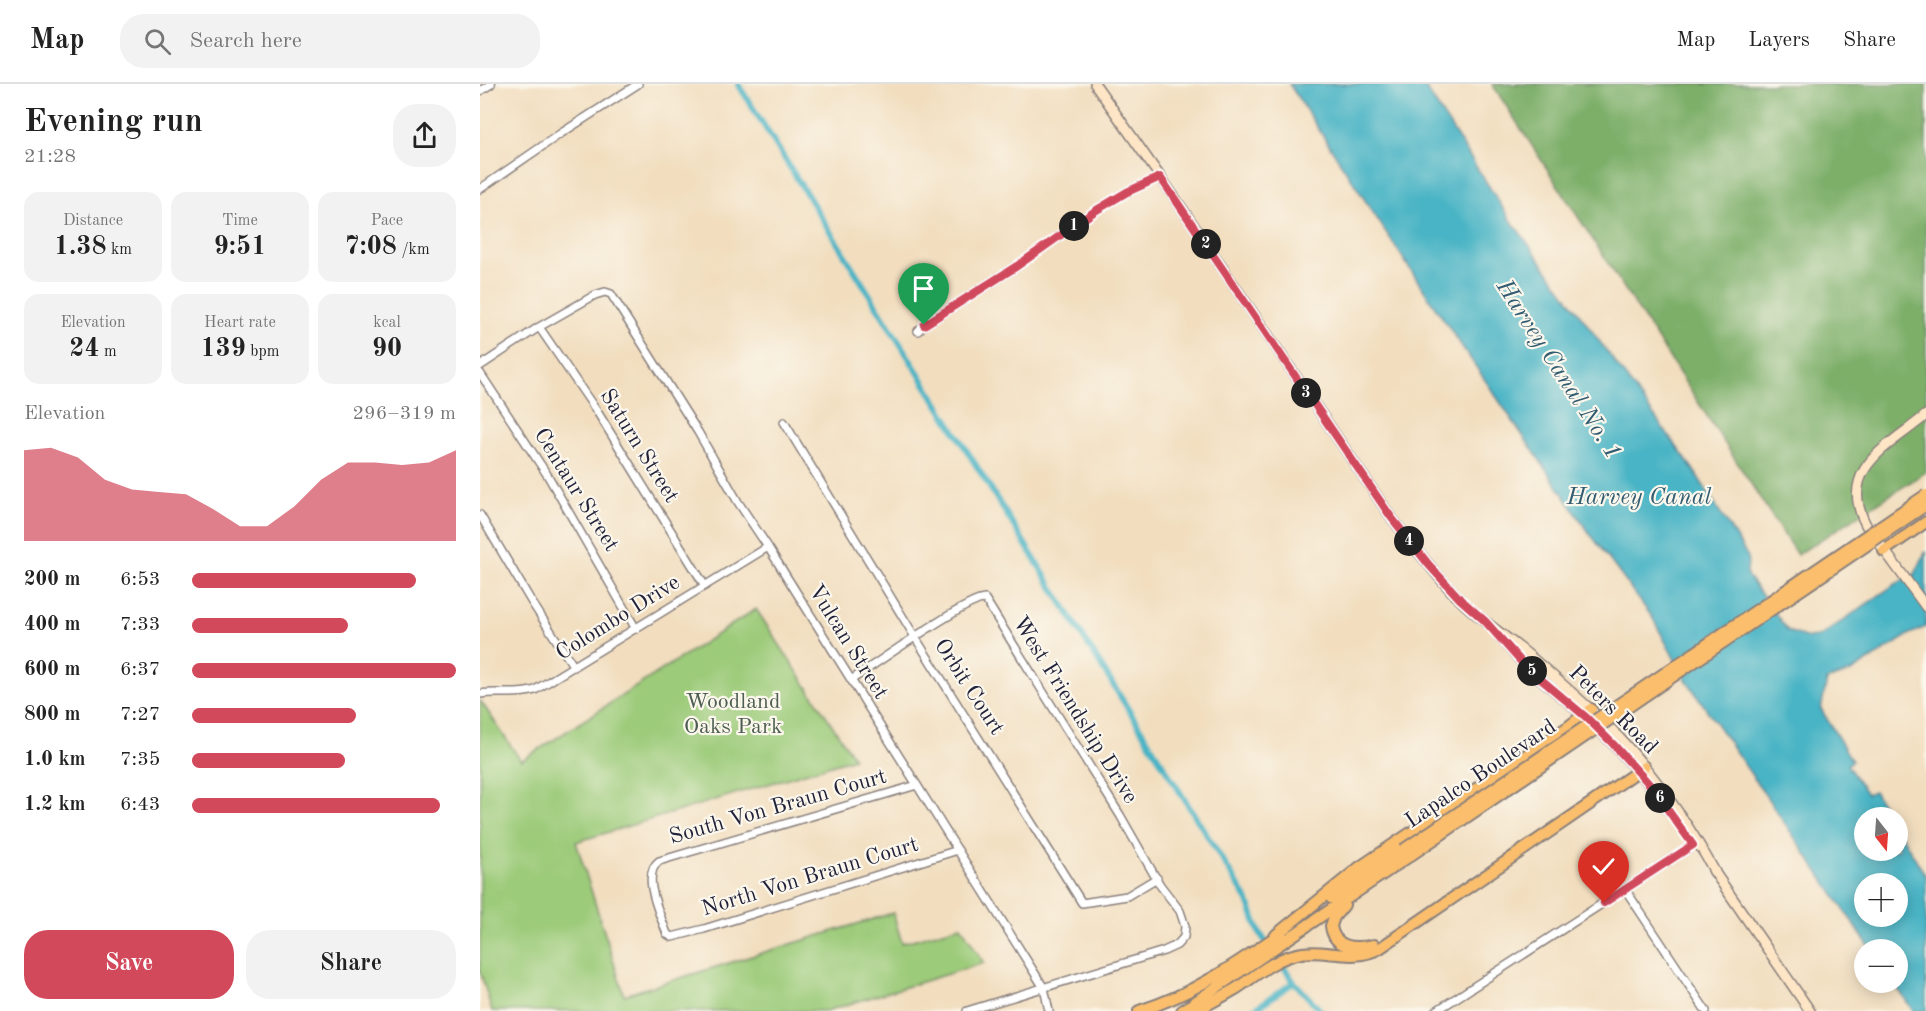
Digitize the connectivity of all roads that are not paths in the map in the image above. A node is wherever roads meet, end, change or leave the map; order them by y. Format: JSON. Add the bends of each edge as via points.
{"nodes":[{"id":1,"x":491,"y":84,"type":"edge"},
{"id":2,"x":638,"y":84,"type":"edge"},
{"id":3,"x":1095,"y":84,"type":"edge"},
{"id":4,"x":480,"y":92,"type":"edge"},
{"id":5,"x":1160,"y":177,"type":"junction"},
{"id":6,"x":480,"y":189,"type":"edge"},
{"id":7,"x":539,"y":327,"type":"junction"},
{"id":8,"x":918,"y":331,"type":"dead end"},
{"id":9,"x":480,"y":366,"type":"edge"},
{"id":10,"x":480,"y":373,"type":"edge"},
{"id":11,"x":1926,"y":415,"type":"edge"},
{"id":12,"x":784,"y":422,"type":"dead end"},
{"id":13,"x":1926,"y":495,"type":"edge"},
{"id":14,"x":1926,"y":505,"type":"edge"},
{"id":15,"x":480,"y":515,"type":"edge"},
{"id":16,"x":1926,"y":522,"type":"edge"},
{"id":17,"x":768,"y":547,"type":"junction"},
{"id":18,"x":1884,"y":551,"type":"junction"},
{"id":19,"x":705,"y":586,"type":"junction"},
{"id":20,"x":1926,"y":607,"type":"edge"},
{"id":21,"x":636,"y":629,"type":"junction"},
{"id":22,"x":915,"y":637,"type":"junction"},
{"id":23,"x":574,"y":667,"type":"junction"},
{"id":24,"x":851,"y":680,"type":"junction"},
{"id":25,"x":480,"y":694,"type":"edge"},
{"id":26,"x":1587,"y":712,"type":"junction"},
{"id":27,"x":1641,"y":769,"type":"junction"},
{"id":28,"x":917,"y":785,"type":"junction"},
{"id":29,"x":1693,"y":845,"type":"junction"},
{"id":30,"x":958,"y":850,"type":"junction"},
{"id":31,"x":1405,"y":854,"type":"junction"},
{"id":32,"x":1715,"y":872,"type":"junction"},
{"id":33,"x":1158,"y":882,"type":"junction"},
{"id":34,"x":1625,"y":889,"type":"junction"},
{"id":35,"x":1352,"y":896,"type":"junction"},
{"id":36,"x":672,"y":937,"type":"joint"},
{"id":37,"x":1279,"y":939,"type":"junction"},
{"id":38,"x":1391,"y":939,"type":"junction"},
{"id":39,"x":1261,"y":952,"type":"junction"},
{"id":40,"x":1044,"y":988,"type":"junction"},
{"id":41,"x":967,"y":1011,"type":"edge"},
{"id":42,"x":1049,"y":1011,"type":"edge"},
{"id":43,"x":1139,"y":1011,"type":"edge"},
{"id":44,"x":1182,"y":1011,"type":"edge"},
{"id":45,"x":1196,"y":1011,"type":"edge"},
{"id":46,"x":1436,"y":1011,"type":"edge"},
{"id":47,"x":1706,"y":1011,"type":"edge"},
{"id":48,"x":1810,"y":1011,"type":"edge"}],
"edges":[{"from":1,"to":4,"type":"street"},
{"from":2,"to":6,"type":"street"},
{"from":3,"to":5,"type":"main road","name":"Peters Road"},
{"from":5,"to":8,"type":"street","via":[[1095,211]]},
{"from":5,"to":26,"type":"main road","name":"Peters Road","via":[[1391,517],[1429,565],[1460,599],[1509,638]]},
{"from":7,"to":9,"type":"street"},
{"from":7,"to":17,"type":"street","name":"Vulcan Street","via":[[595,295],[611,294]]},
{"from":7,"to":19,"type":"street","name":"Saturn Street"},
{"from":10,"to":21,"type":"street","name":"Centaur Street","via":[[548,476]]},
{"from":11,"to":18,"type":"main road","via":[[1874,456],[1860,481],[1858,500],[1862,516]]},
{"from":12,"to":22,"type":"street","name":"Orbit Court"},
{"from":13,"to":31,"type":"main road","name":"Lapalco Boulevard","bridge":true},
{"from":14,"to":31,"type":"main road","name":"Lapalco Boulevard","bridge":true},
{"from":15,"to":23,"type":"street"},
{"from":16,"to":18,"type":"main road"},
{"from":17,"to":19,"type":"street","name":"Colombo Drive"},
{"from":17,"to":24,"type":"street","name":"Vulcan Street"},
{"from":18,"to":20,"type":"main road"},
{"from":19,"to":21,"type":"street","name":"Colombo Drive"},
{"from":21,"to":23,"type":"street","name":"Colombo Drive"},
{"from":22,"to":24,"type":"street"},
{"from":22,"to":33,"type":"street","name":"Orbit Court","via":[[1082,903],[1127,896]]},
{"from":22,"to":33,"type":"street","name":"West Friendship Drive","via":[[985,598]]},
{"from":23,"to":25,"type":"street","name":"Colombo Drive","via":[[527,693]]},
{"from":24,"to":28,"type":"street","name":"Vulcan Street"},
{"from":26,"to":27,"type":"main road","name":"Peters Road","via":[[1625,745]]},
{"from":26,"to":37,"type":"main road","via":[[1360,867]]},
{"from":27,"to":29,"type":"main road","name":"Peters Road"},
{"from":27,"to":32,"type":"main road","name":"Peters Road","via":[[1700,844]]},
{"from":27,"to":38,"type":"main road"},
{"from":28,"to":30,"type":"street","name":"Vulcan Street"},
{"from":28,"to":36,"type":"street","name":"South Von Braun Court","via":[[659,861],[653,868],[651,885],[667,934]]},
{"from":29,"to":32,"type":"main road","name":"Peters Road"},
{"from":29,"to":34,"type":"street"},
{"from":30,"to":36,"type":"street","name":"North Von Braun Court"},
{"from":30,"to":40,"type":"street","name":"Vulcan Street"},
{"from":31,"to":35,"type":"main road","name":"Lapalco Boulevard"},
{"from":31,"to":37,"type":"main road","name":"Lapalco Boulevard"},
{"from":32,"to":48,"type":"main road","name":"Peters Road"},
{"from":33,"to":40,"type":"street","name":"West Friendship Drive","via":[[1180,911],[1185,926],[1184,937],[1177,945]]},
{"from":34,"to":46,"type":"street"},
{"from":34,"to":47,"type":"street"},
{"from":35,"to":37,"type":"main road","name":"Lapalco Boulevard"},
{"from":35,"to":38,"type":"main road","via":[[1332,922],[1336,940],[1358,947]]},
{"from":37,"to":39,"type":"main road","name":"Lapalco Boulevard"},
{"from":38,"to":45,"type":"main road","via":[[1376,950],[1354,956],[1314,952],[1291,956]]},
{"from":39,"to":43,"type":"main road","name":"Lapalco Boulevard","via":[[1210,981]]},
{"from":39,"to":44,"type":"main road","name":"Lapalco Boulevard"},
{"from":40,"to":41,"type":"street"},
{"from":40,"to":42,"type":"street","name":"Vulcan Street"}]}
